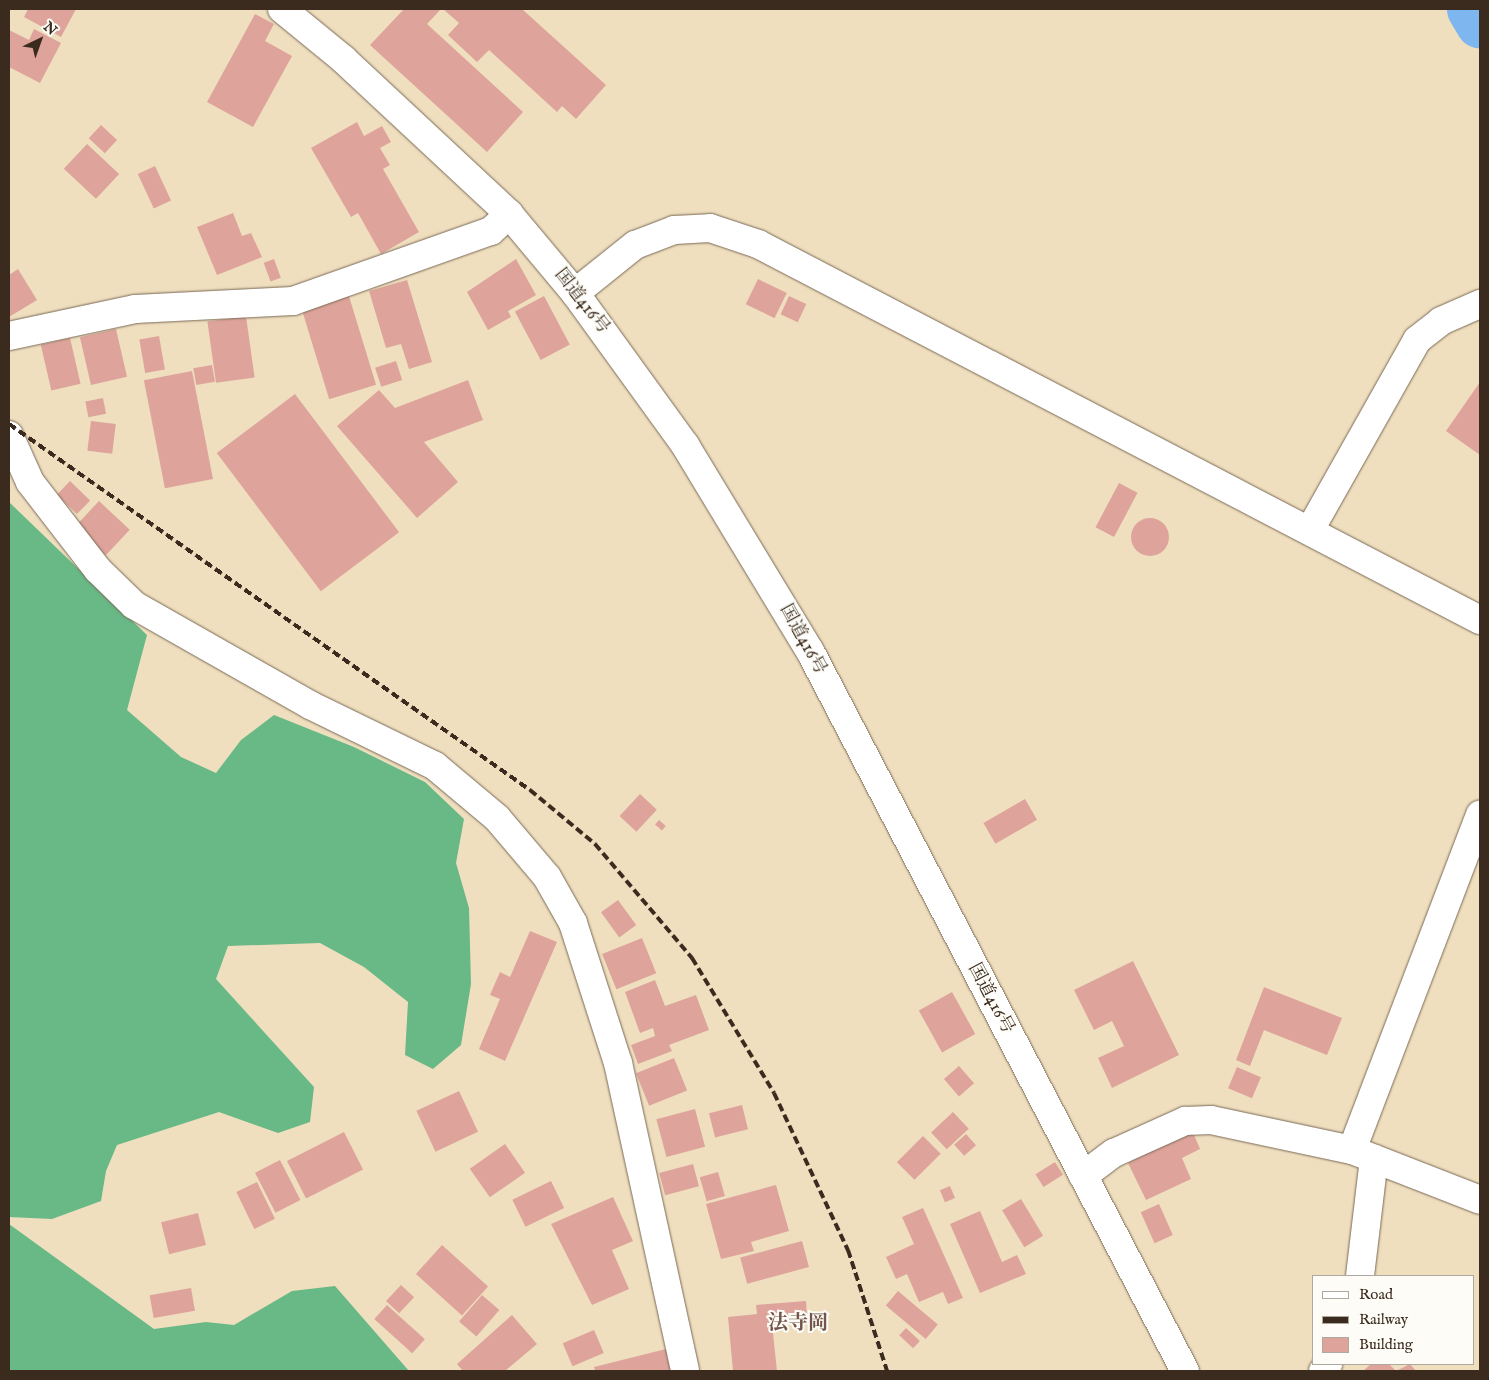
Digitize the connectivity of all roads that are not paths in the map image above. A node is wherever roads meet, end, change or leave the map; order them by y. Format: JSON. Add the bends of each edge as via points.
{"nodes":[{"id":1,"x":282,"y":9,"type":"edge"},
{"id":2,"x":509,"y":214,"type":"junction"},
{"id":3,"x":576,"y":293,"type":"junction"},
{"id":4,"x":1480,"y":304,"type":"edge"},
{"id":5,"x":9,"y":336,"type":"edge"},
{"id":6,"x":9,"y":435,"type":"edge"},
{"id":7,"x":1310,"y":530,"type":"junction"},
{"id":8,"x":1480,"y":620,"type":"edge"},
{"id":9,"x":1480,"y":815,"type":"edge"},
{"id":10,"x":1363,"y":1154,"type":"junction"},
{"id":11,"x":1083,"y":1176,"type":"junction"},
{"id":12,"x":1480,"y":1200,"type":"edge"},
{"id":13,"x":1360,"y":1275,"type":"edge"},
{"id":14,"x":685,"y":1371,"type":"edge"},
{"id":15,"x":1185,"y":1371,"type":"edge"}],
"edges":[{"from":1,"to":2,"type":"main road","name":"国道416号","via":[[344,58]]},
{"from":2,"to":3,"type":"main road","name":"国道416号"},
{"from":2,"to":5,"type":"main road","via":[[491,231],[293,300],[135,308]]},
{"from":3,"to":7,"type":"main road","via":[[634,245],[674,230],[710,228],[758,244]]},
{"from":3,"to":11,"type":"main road","name":"国道416号","via":[[685,445],[810,651]]},
{"from":4,"to":7,"type":"main road","via":[[1441,321],[1416,340]]},
{"from":6,"to":14,"type":"main road","via":[[30,482],[98,570],[134,605],[310,705],[435,766],[497,818],[547,877],[573,923],[618,1063]]},
{"from":7,"to":8,"type":"main road"},
{"from":9,"to":10,"type":"main road"},
{"from":10,"to":11,"type":"main road","via":[[1211,1120],[1185,1121],[1114,1153]]},
{"from":10,"to":12,"type":"main road"},
{"from":10,"to":13,"type":"main road"},
{"from":11,"to":15,"type":"main road","name":"国道416号"}]}
